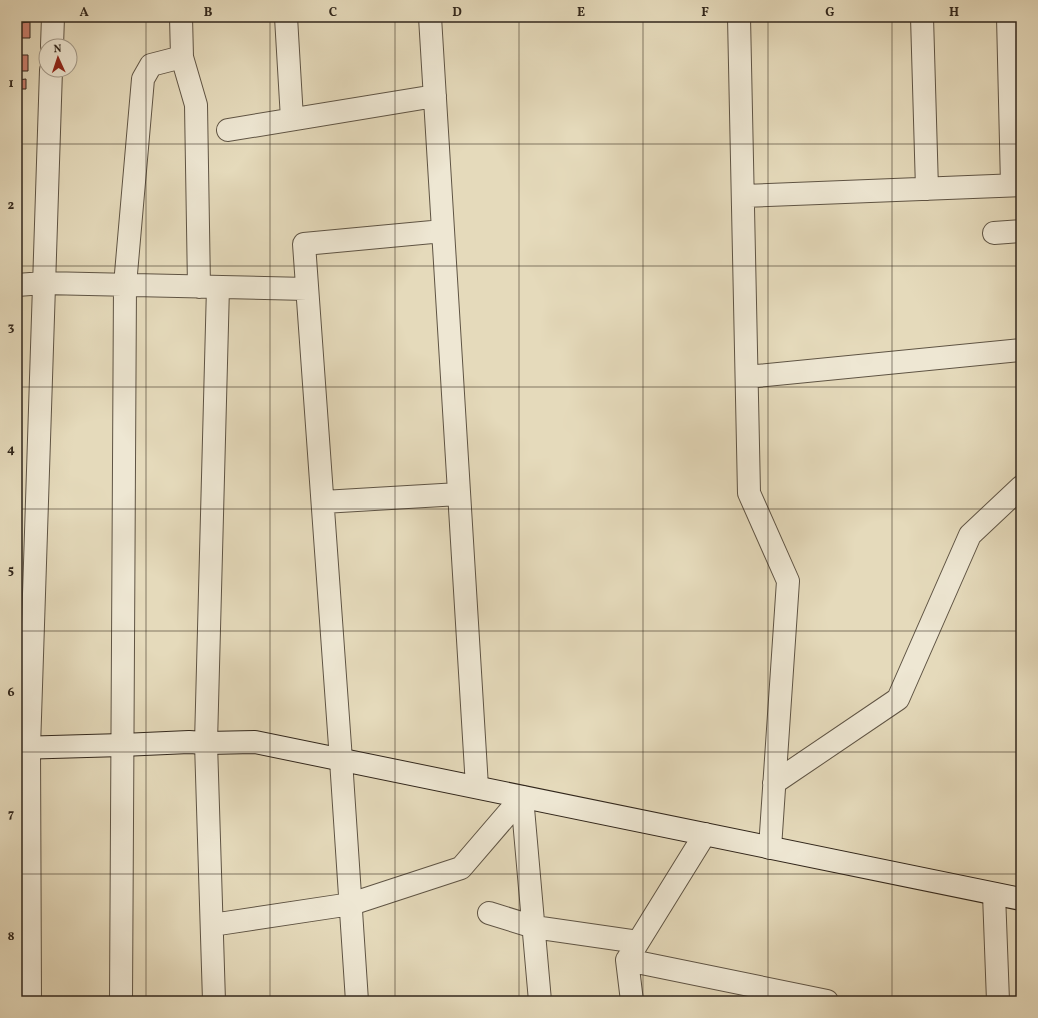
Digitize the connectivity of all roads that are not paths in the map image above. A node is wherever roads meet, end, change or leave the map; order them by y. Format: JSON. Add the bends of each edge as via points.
{"nodes":[{"id":1,"x":53,"y":17,"type":"edge"},
{"id":2,"x":182,"y":17,"type":"edge"},
{"id":3,"x":286,"y":17,"type":"edge"},
{"id":4,"x":430,"y":17,"type":"edge"},
{"id":5,"x":739,"y":17,"type":"edge"},
{"id":6,"x":922,"y":17,"type":"edge"},
{"id":7,"x":1008,"y":17,"type":"edge"},
{"id":8,"x":52,"y":38,"type":"edge"},
{"id":9,"x":182,"y":57,"type":"junction"},
{"id":10,"x":51,"y":78,"type":"edge"},
{"id":11,"x":435,"y":96,"type":"junction"},
{"id":12,"x":292,"y":119,"type":"junction"},
{"id":13,"x":228,"y":130,"type":"dead end"},
{"id":14,"x":1016,"y":185,"type":"edge"},
{"id":15,"x":927,"y":189,"type":"junction"},
{"id":16,"x":743,"y":196,"type":"junction"},
{"id":17,"x":443,"y":231,"type":"junction"},
{"id":18,"x":1021,"y":231,"type":"edge"},
{"id":19,"x":994,"y":233,"type":"dead end"},
{"id":20,"x":44,"y":283,"type":"junction"},
{"id":21,"x":17,"y":285,"type":"edge"},
{"id":22,"x":125,"y":285,"type":"junction"},
{"id":23,"x":208,"y":287,"type":"junction"},
{"id":24,"x":307,"y":289,"type":"junction"},
{"id":25,"x":1021,"y":350,"type":"edge"},
{"id":26,"x":747,"y":377,"type":"junction"},
{"id":27,"x":1021,"y":487,"type":"edge"},
{"id":28,"x":459,"y":494,"type":"junction"},
{"id":29,"x":323,"y":502,"type":"junction"},
{"id":30,"x":206,"y":743,"type":"junction"},
{"id":31,"x":122,"y":745,"type":"junction"},
{"id":32,"x":23,"y":748,"type":"edge"},
{"id":33,"x":341,"y":760,"type":"junction"},
{"id":34,"x":774,"y":782,"type":"junction"},
{"id":35,"x":477,"y":787,"type":"junction"},
{"id":36,"x":522,"y":797,"type":"junction"},
{"id":37,"x":706,"y":834,"type":"junction"},
{"id":38,"x":770,"y":848,"type":"junction"},
{"id":39,"x":994,"y":894,"type":"junction"},
{"id":40,"x":1021,"y":899,"type":"edge"},
{"id":41,"x":351,"y":904,"type":"junction"},
{"id":42,"x":489,"y":913,"type":"dead end"},
{"id":43,"x":212,"y":926,"type":"junction"},
{"id":44,"x":534,"y":927,"type":"junction"},
{"id":45,"x":632,"y":951,"type":"junction"},
{"id":46,"x":820,"y":1000,"type":"edge"},
{"id":47,"x":30,"y":1001,"type":"edge"},
{"id":48,"x":121,"y":1001,"type":"edge"},
{"id":49,"x":214,"y":1001,"type":"edge"},
{"id":50,"x":357,"y":1001,"type":"edge"},
{"id":51,"x":540,"y":1001,"type":"edge"},
{"id":52,"x":632,"y":1001,"type":"edge"},
{"id":53,"x":998,"y":1001,"type":"edge"}],
"edges":[{"from":1,"to":8,"type":"street"},
{"from":2,"to":9,"type":"street"},
{"from":3,"to":12,"type":"street"},
{"from":4,"to":11,"type":"street"},
{"from":5,"to":16,"type":"street"},
{"from":6,"to":15,"type":"street"},
{"from":7,"to":14,"type":"street"},
{"from":9,"to":22,"type":"street","via":[[151,65],[143,79]]},
{"from":9,"to":23,"type":"street","via":[[196,105]]},
{"from":10,"to":20,"type":"street"},
{"from":11,"to":12,"type":"street"},
{"from":11,"to":17,"type":"street"},
{"from":12,"to":13,"type":"street"},
{"from":14,"to":15,"type":"street"},
{"from":15,"to":16,"type":"street"},
{"from":16,"to":26,"type":"street"},
{"from":17,"to":24,"type":"street","via":[[304,244]]},
{"from":17,"to":28,"type":"street"},
{"from":18,"to":19,"type":"street"},
{"from":20,"to":21,"type":"street"},
{"from":20,"to":22,"type":"street"},
{"from":20,"to":32,"type":"street"},
{"from":22,"to":23,"type":"street"},
{"from":22,"to":31,"type":"street"},
{"from":23,"to":24,"type":"street"},
{"from":23,"to":30,"type":"street"},
{"from":24,"to":29,"type":"street"},
{"from":25,"to":26,"type":"street"},
{"from":26,"to":34,"type":"street","via":[[749,493],[788,581]]},
{"from":27,"to":34,"type":"street","via":[[970,536],[898,699]]},
{"from":28,"to":29,"type":"street"},
{"from":28,"to":35,"type":"street"},
{"from":29,"to":33,"type":"street"},
{"from":30,"to":31,"type":"street"},
{"from":30,"to":33,"type":"street","via":[[255,742]]},
{"from":30,"to":43,"type":"street"},
{"from":31,"to":32,"type":"street"},
{"from":31,"to":48,"type":"street"},
{"from":32,"to":47,"type":"street"},
{"from":33,"to":35,"type":"street"},
{"from":33,"to":41,"type":"street"},
{"from":34,"to":38,"type":"street"},
{"from":35,"to":36,"type":"street"},
{"from":36,"to":37,"type":"street"},
{"from":36,"to":41,"type":"street","via":[[461,868]]},
{"from":36,"to":44,"type":"street"},
{"from":37,"to":38,"type":"street"},
{"from":37,"to":45,"type":"street"},
{"from":38,"to":39,"type":"street"},
{"from":39,"to":40,"type":"street"},
{"from":39,"to":53,"type":"street"},
{"from":41,"to":43,"type":"street"},
{"from":41,"to":50,"type":"street"},
{"from":42,"to":44,"type":"street"},
{"from":43,"to":49,"type":"street"},
{"from":44,"to":45,"type":"street"},
{"from":44,"to":51,"type":"street"},
{"from":45,"to":46,"type":"street"},
{"from":45,"to":52,"type":"street"}]}
